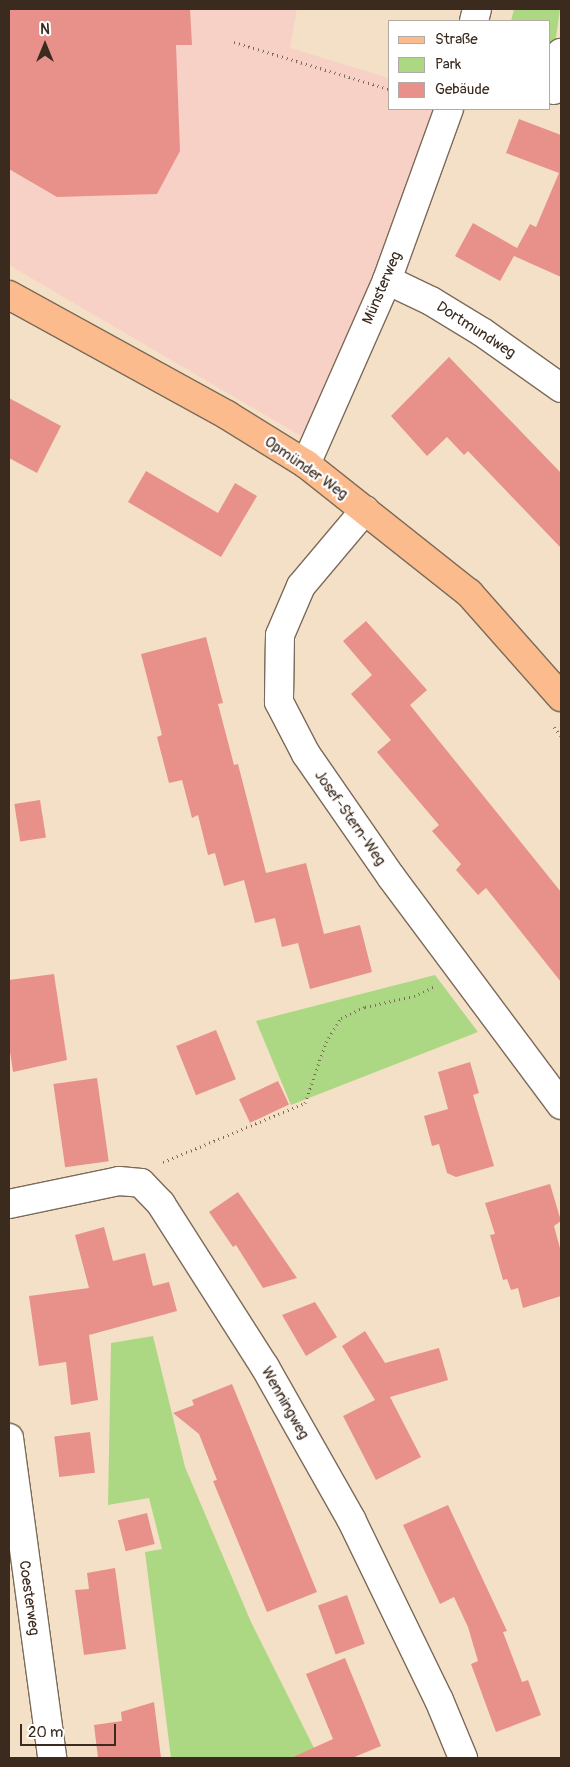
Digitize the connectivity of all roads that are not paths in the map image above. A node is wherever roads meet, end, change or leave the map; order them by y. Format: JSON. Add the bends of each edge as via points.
{"nodes":[{"id":1,"x":561,"y":53,"type":"edge"},
{"id":2,"x":555,"y":90,"type":"edge"},
{"id":3,"x":449,"y":110,"type":"edge"},
{"id":4,"x":387,"y":280,"type":"junction"},
{"id":5,"x":9,"y":295,"type":"edge"},
{"id":6,"x":561,"y":388,"type":"edge"},
{"id":7,"x":306,"y":464,"type":"junction"},
{"id":8,"x":365,"y":510,"type":"junction"},
{"id":9,"x":561,"y":697,"type":"edge"},
{"id":10,"x":561,"y":1105,"type":"edge"},
{"id":11,"x":9,"y":1204,"type":"edge"},
{"id":12,"x":9,"y":1438,"type":"edge"},
{"id":13,"x":17,"y":1578,"type":"edge"},
{"id":14,"x":52,"y":1758,"type":"edge"},
{"id":15,"x":463,"y":1758,"type":"edge"}],
"edges":[{"from":1,"to":2,"type":"street"},
{"from":3,"to":4,"type":"street","name":"Münsterweg"},
{"from":4,"to":6,"type":"street","name":"Dortmundweg","via":[[431,301],[475,328]]},
{"from":4,"to":7,"type":"street","name":"Münsterweg"},
{"from":5,"to":7,"type":"main road","name":"Opmünder Weg","via":[[227,415]]},
{"from":7,"to":8,"type":"main road","name":"Opmünder Weg"},
{"from":8,"to":9,"type":"main road","name":"Opmünder Weg","via":[[469,593]]},
{"from":8,"to":10,"type":"street","name":"Josef-Stern-Weg","via":[[301,586],[280,635],[279,702],[306,754],[454,962]]},
{"from":11,"to":15,"type":"street","name":"Wenningweg","via":[[119,1181],[141,1183],[161,1204],[265,1367],[346,1511],[439,1700]]},
{"from":12,"to":13,"type":"street","name":"Coesterweg"},
{"from":13,"to":14,"type":"street","name":"Coesterweg"}]}
